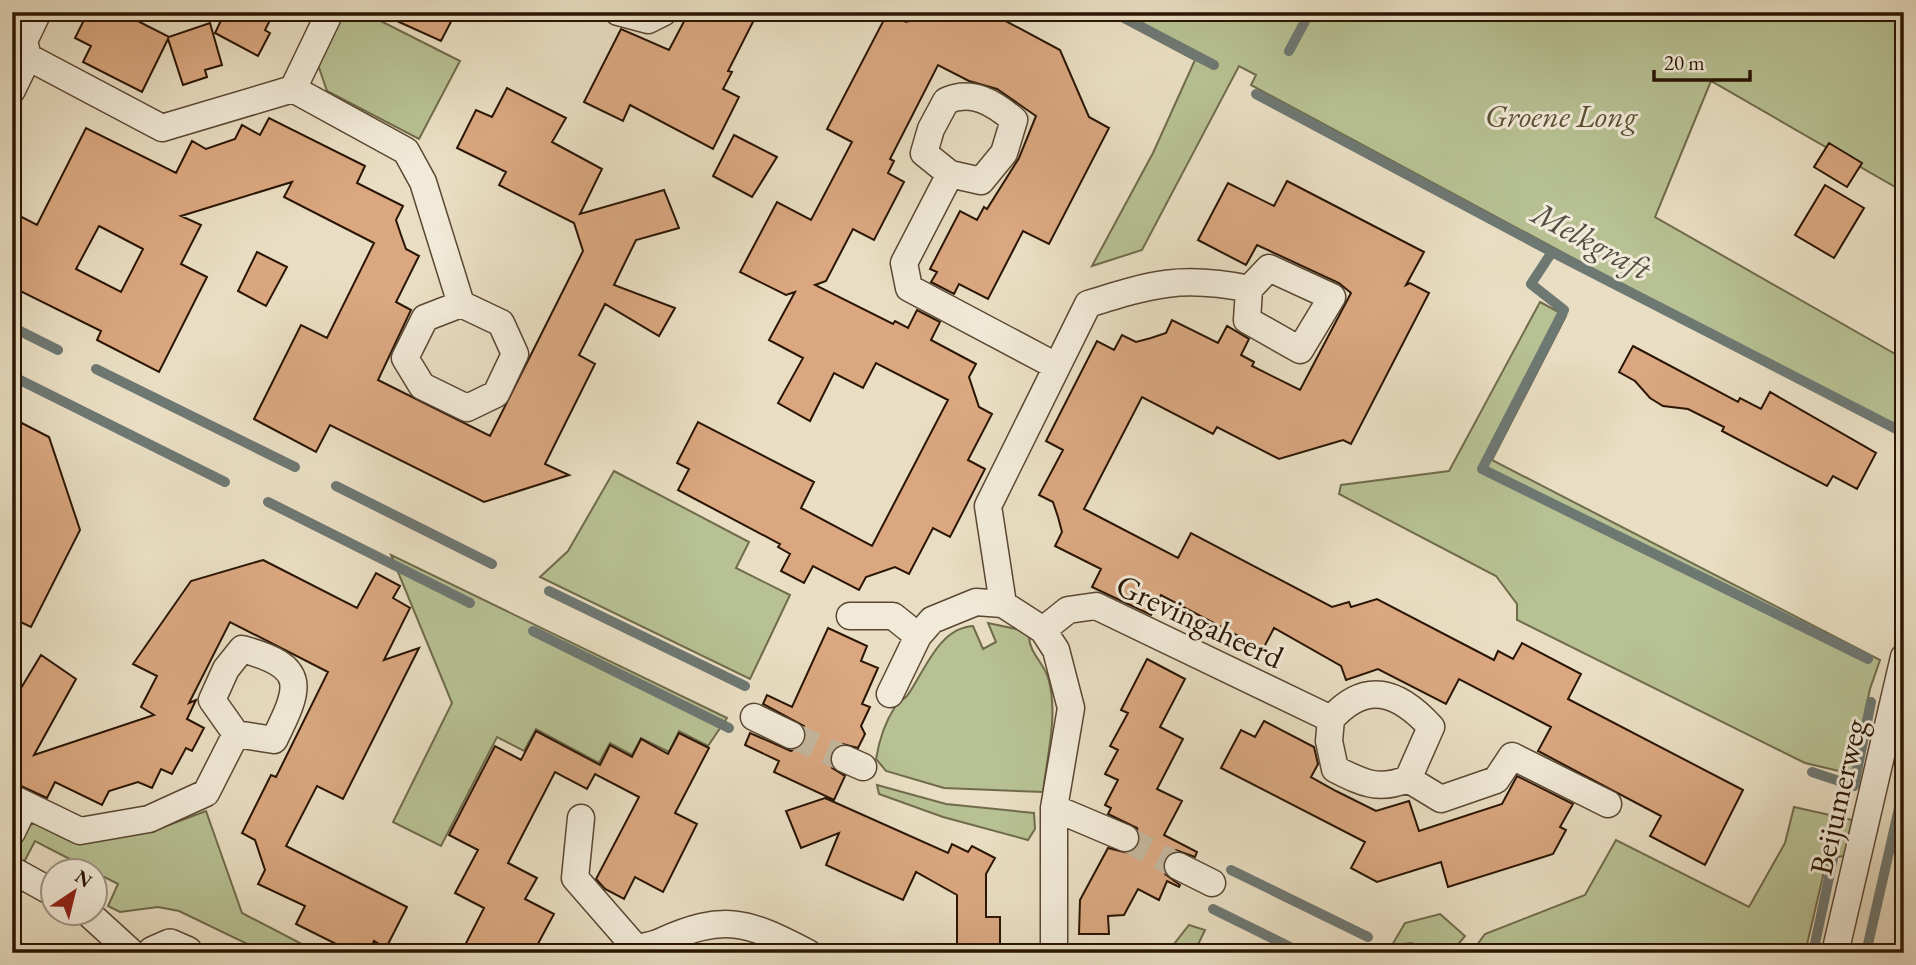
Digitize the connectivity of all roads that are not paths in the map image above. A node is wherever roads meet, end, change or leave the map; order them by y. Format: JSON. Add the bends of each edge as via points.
{"nodes":[{"id":1,"x":38,"y":12,"type":"edge"},
{"id":2,"x":330,"y":12,"type":"edge"},
{"id":3,"x":618,"y":12,"type":"edge"},
{"id":4,"x":664,"y":12,"type":"edge"},
{"id":5,"x":28,"y":57,"type":"junction"},
{"id":6,"x":293,"y":89,"type":"junction"},
{"id":7,"x":12,"y":90,"type":"edge"},
{"id":8,"x":950,"y":174,"type":"dead end"},
{"id":9,"x":1249,"y":289,"type":"dead end"},
{"id":10,"x":461,"y":304,"type":"dead end"},
{"id":11,"x":1056,"y":366,"type":"junction"},
{"id":12,"x":1003,"y":604,"type":"junction"},
{"id":13,"x":850,"y":616,"type":"dead end"},
{"id":14,"x":1044,"y":631,"type":"junction"},
{"id":15,"x":918,"y":636,"type":"junction"},
{"id":16,"x":1904,"y":657,"type":"edge"},
{"id":17,"x":890,"y":694,"type":"dead end"},
{"id":18,"x":754,"y":717,"type":"dead end"},
{"id":19,"x":1331,"y":719,"type":"junction"},
{"id":20,"x":236,"y":734,"type":"dead end"},
{"id":21,"x":791,"y":734,"type":"tunnel mouth"},
{"id":22,"x":1408,"y":779,"type":"junction"},
{"id":23,"x":19,"y":801,"type":"edge"},
{"id":24,"x":1608,"y":804,"type":"dead end"},
{"id":25,"x":1054,"y":808,"type":"junction"},
{"id":26,"x":581,"y":818,"type":"dead end"},
{"id":27,"x":12,"y":832,"type":"edge"},
{"id":28,"x":1125,"y":838,"type":"tunnel mouth"},
{"id":29,"x":1178,"y":866,"type":"tunnel mouth"},
{"id":30,"x":12,"y":870,"type":"edge"},
{"id":31,"x":1212,"y":883,"type":"dead end"},
{"id":32,"x":38,"y":884,"type":"edge"},
{"id":33,"x":102,"y":926,"type":"edge"},
{"id":34,"x":633,"y":950,"type":"edge"},
{"id":35,"x":132,"y":953,"type":"edge"},
{"id":36,"x":154,"y":953,"type":"edge"},
{"id":37,"x":186,"y":953,"type":"edge"},
{"id":38,"x":808,"y":953,"type":"edge"},
{"id":39,"x":1054,"y":953,"type":"edge"},
{"id":40,"x":1835,"y":953,"type":"edge"}],
"edges":[{"from":1,"to":5,"type":"street","via":[[24,41]]},
{"from":2,"to":6,"type":"street"},
{"from":3,"to":4,"type":"street","via":[[648,20]]},
{"from":5,"to":6,"type":"street","via":[[162,128]]},
{"from":5,"to":7,"type":"street"},
{"from":6,"to":10,"type":"street","via":[[406,151],[423,182]]},
{"from":8,"to":11,"type":"street","via":[[904,262],[909,288]]},
{"from":9,"to":11,"type":"street","via":[[1213,281],[1161,282],[1088,304]]},
{"from":11,"to":12,"type":"street","via":[[988,506]]},
{"from":12,"to":14,"type":"street"},
{"from":12,"to":15,"type":"street","via":[[976,602],[932,620]]},
{"from":13,"to":15,"type":"street","via":[[893,616]]},
{"from":14,"to":19,"type":"street","name":"Grevingaheerd","via":[[1068,610],[1096,606]]},
{"from":14,"to":25,"type":"street","via":[[1056,650],[1071,708]]},
{"from":15,"to":17,"type":"street"},
{"from":16,"to":40,"type":"street","name":"Beijumerweg"},
{"from":18,"to":21,"type":"street"},
{"from":19,"to":22,"type":"street","via":[[1329,741],[1335,769],[1370,786],[1389,787]]},
{"from":19,"to":22,"type":"street","via":[[1348,700],[1383,694],[1406,705],[1431,727]]},
{"from":20,"to":23,"type":"street","via":[[206,793],[149,819],[80,831]]},
{"from":22,"to":24,"type":"street","via":[[1441,799],[1496,780],[1512,755]]},
{"from":23,"to":27,"type":"street"},
{"from":25,"to":28,"type":"street"},
{"from":25,"to":39,"type":"street"},
{"from":26,"to":34,"type":"street","via":[[575,878]]},
{"from":29,"to":31,"type":"street"},
{"from":30,"to":32,"type":"street"},
{"from":33,"to":35,"type":"street"},
{"from":34,"to":38,"type":"street","via":[[682,930],[720,922],[762,928]]},
{"from":36,"to":37,"type":"street","via":[[170,946]]}]}
